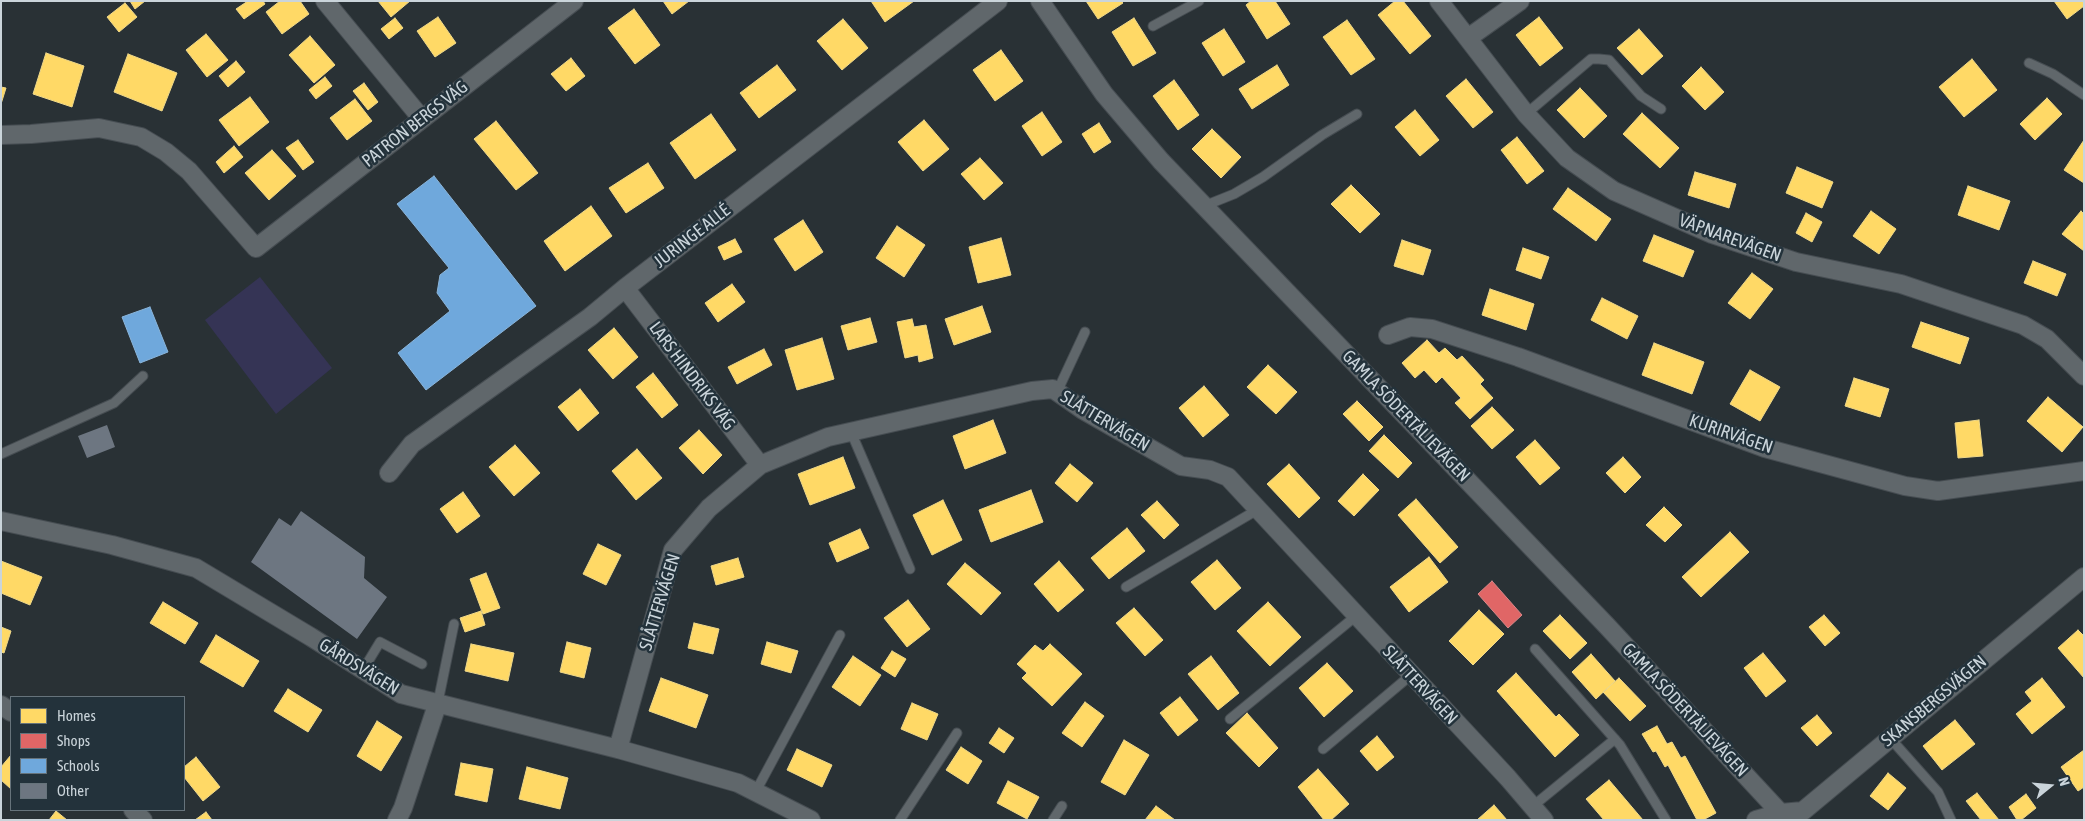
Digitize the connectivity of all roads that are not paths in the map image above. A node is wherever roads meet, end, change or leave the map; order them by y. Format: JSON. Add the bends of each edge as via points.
{"nodes":[{"id":1,"x":325,"y":1,"type":"edge"},
{"id":2,"x":574,"y":1,"type":"edge"},
{"id":3,"x":998,"y":1,"type":"edge"},
{"id":4,"x":1040,"y":1,"type":"edge"},
{"id":5,"x":1199,"y":1,"type":"edge"},
{"id":6,"x":1439,"y":1,"type":"edge"},
{"id":7,"x":1520,"y":1,"type":"edge"},
{"id":8,"x":1153,"y":26,"type":"dead end"},
{"id":9,"x":1468,"y":38,"type":"junction"},
{"id":10,"x":2029,"y":63,"type":"dead end"},
{"id":11,"x":2084,"y":95,"type":"edge"},
{"id":12,"x":1661,"y":109,"type":"dead end"},
{"id":13,"x":1357,"y":114,"type":"dead end"},
{"id":14,"x":1526,"y":114,"type":"junction"},
{"id":15,"x":422,"y":119,"type":"junction"},
{"id":16,"x":1,"y":134,"type":"edge"},
{"id":17,"x":1204,"y":206,"type":"junction"},
{"id":18,"x":625,"y":288,"type":"junction"},
{"id":19,"x":1085,"y":332,"type":"dead end"},
{"id":20,"x":1388,"y":335,"type":"dead end"},
{"id":21,"x":143,"y":376,"type":"dead end"},
{"id":22,"x":2084,"y":376,"type":"edge"},
{"id":23,"x":1057,"y":392,"type":"junction"},
{"id":24,"x":851,"y":432,"type":"junction"},
{"id":25,"x":1,"y":454,"type":"edge"},
{"id":26,"x":760,"y":465,"type":"junction"},
{"id":27,"x":2084,"y":471,"type":"edge"},
{"id":28,"x":389,"y":473,"type":"dead end"},
{"id":29,"x":1257,"y":510,"type":"junction"},
{"id":30,"x":1,"y":522,"type":"edge"},
{"id":31,"x":910,"y":569,"type":"dead end"},
{"id":32,"x":2084,"y":577,"type":"edge"},
{"id":33,"x":1126,"y":587,"type":"dead end"},
{"id":34,"x":1356,"y":616,"type":"junction"},
{"id":35,"x":454,"y":624,"type":"dead end"},
{"id":36,"x":840,"y":635,"type":"dead end"},
{"id":37,"x":1535,"y":649,"type":"dead end"},
{"id":38,"x":422,"y":664,"type":"dead end"},
{"id":39,"x":363,"y":670,"type":"junction"},
{"id":40,"x":1411,"y":675,"type":"junction"},
{"id":41,"x":438,"y":702,"type":"junction"},
{"id":42,"x":1230,"y":719,"type":"dead end"},
{"id":43,"x":957,"y":733,"type":"dead end"},
{"id":44,"x":1890,"y":738,"type":"junction"},
{"id":45,"x":1615,"y":740,"type":"junction"},
{"id":46,"x":618,"y":749,"type":"junction"},
{"id":47,"x":1323,"y":749,"type":"dead end"},
{"id":48,"x":756,"y":791,"type":"junction"},
{"id":49,"x":1062,"y":806,"type":"dead end"},
{"id":50,"x":1533,"y":806,"type":"junction"},
{"id":51,"x":134,"y":811,"type":"edge"},
{"id":52,"x":1784,"y":816,"type":"edge"},
{"id":53,"x":143,"y":820,"type":"edge"},
{"id":54,"x":397,"y":820,"type":"edge"},
{"id":55,"x":811,"y":820,"type":"edge"},
{"id":56,"x":900,"y":820,"type":"edge"},
{"id":57,"x":1053,"y":820,"type":"edge"},
{"id":58,"x":1544,"y":820,"type":"edge"},
{"id":59,"x":1666,"y":820,"type":"edge"},
{"id":60,"x":1756,"y":820,"type":"edge"},
{"id":61,"x":1950,"y":820,"type":"edge"}],
"edges":[{"from":1,"to":15,"type":"street"},
{"from":2,"to":15,"type":"street","name":"PATRON BERGS VÄG"},
{"from":3,"to":18,"type":"street","name":"JURINGE ALLÉ"},
{"from":4,"to":17,"type":"street","name":"GAMLA SÖDERTÄLJEVÄGEN","via":[[1104,94],[1161,162]]},
{"from":5,"to":8,"type":"lane"},
{"from":6,"to":9,"type":"street","name":"VÄPNAREVÄGEN"},
{"from":7,"to":9,"type":"street"},
{"from":9,"to":14,"type":"street","name":"VÄPNAREVÄGEN"},
{"from":10,"to":11,"type":"lane","via":[[2053,74]]},
{"from":12,"to":14,"type":"lane","via":[[1641,96],[1609,60],[1592,59]]},
{"from":13,"to":17,"type":"lane","via":[[1263,177]]},
{"from":14,"to":22,"type":"street","name":"VÄPNAREVÄGEN","via":[[1567,158],[1614,191],[1712,234],[1796,262],[1901,284],[2023,325],[2047,339]]},
{"from":15,"to":16,"type":"street","name":"PATRON BERGS VÄG","via":[[256,248],[189,170],[141,137],[99,128]]},
{"from":17,"to":52,"type":"street","name":"GAMLA SÖDERTÄLJEVÄGEN","via":[[1607,626]]},
{"from":18,"to":26,"type":"street","name":"LARS HINDRIKS VÄG"},
{"from":18,"to":28,"type":"street","name":"JURINGE ALLÉ","via":[[590,317],[412,444]]},
{"from":19,"to":23,"type":"lane"},
{"from":20,"to":27,"type":"street","name":"KURIRVÄGEN","via":[[1410,327],[1432,329],[1518,357],[1765,448],[1904,486],[1938,491]]},
{"from":21,"to":25,"type":"lane","via":[[114,403]]},
{"from":23,"to":24,"type":"street","name":"SLÅTTERVÄGEN","via":[[1053,389],[1032,391]]},
{"from":23,"to":29,"type":"street","name":"SLÅTTERVÄGEN","via":[[1181,466],[1210,470],[1228,477]]},
{"from":24,"to":26,"type":"street","name":"SLÅTTERVÄGEN","via":[[828,437]]},
{"from":24,"to":31,"type":"lane"},
{"from":26,"to":46,"type":"street","name":"SLÅTTERVÄGEN","via":[[709,508],[673,550]]},
{"from":29,"to":33,"type":"lane"},
{"from":29,"to":34,"type":"street","name":"SLÅTTERVÄGEN"},
{"from":30,"to":39,"type":"street","name":"GÅRDSVÄGEN","via":[[112,545],[196,568]]},
{"from":32,"to":44,"type":"street","name":"SKANSBERGSVÄGEN"},
{"from":34,"to":40,"type":"street","name":"SLÅTTERVÄGEN"},
{"from":34,"to":42,"type":"lane"},
{"from":35,"to":41,"type":"lane"},
{"from":36,"to":48,"type":"lane"},
{"from":37,"to":45,"type":"lane"},
{"from":38,"to":39,"type":"lane","via":[[380,642]]},
{"from":39,"to":41,"type":"street","name":"GÅRDSVÄGEN","via":[[401,694]]},
{"from":40,"to":47,"type":"lane"},
{"from":40,"to":50,"type":"street","name":"SLÅTTERVÄGEN"},
{"from":41,"to":46,"type":"street","name":"GÅRDSVÄGEN"},
{"from":41,"to":54,"type":"street"},
{"from":43,"to":56,"type":"lane"},
{"from":44,"to":52,"type":"street","name":"SKANSBERGSVÄGEN","via":[[1803,812]]},
{"from":44,"to":61,"type":"lane","via":[[1938,792]]},
{"from":45,"to":50,"type":"lane"},
{"from":45,"to":59,"type":"lane"},
{"from":46,"to":48,"type":"street","name":"GÅRDSVÄGEN"},
{"from":48,"to":55,"type":"street","name":"GÅRDSVÄGEN"},
{"from":49,"to":57,"type":"lane"},
{"from":50,"to":58,"type":"street","name":"SLÅTTERVÄGEN"},
{"from":51,"to":53,"type":"street"},
{"from":52,"to":60,"type":"street"}]}
